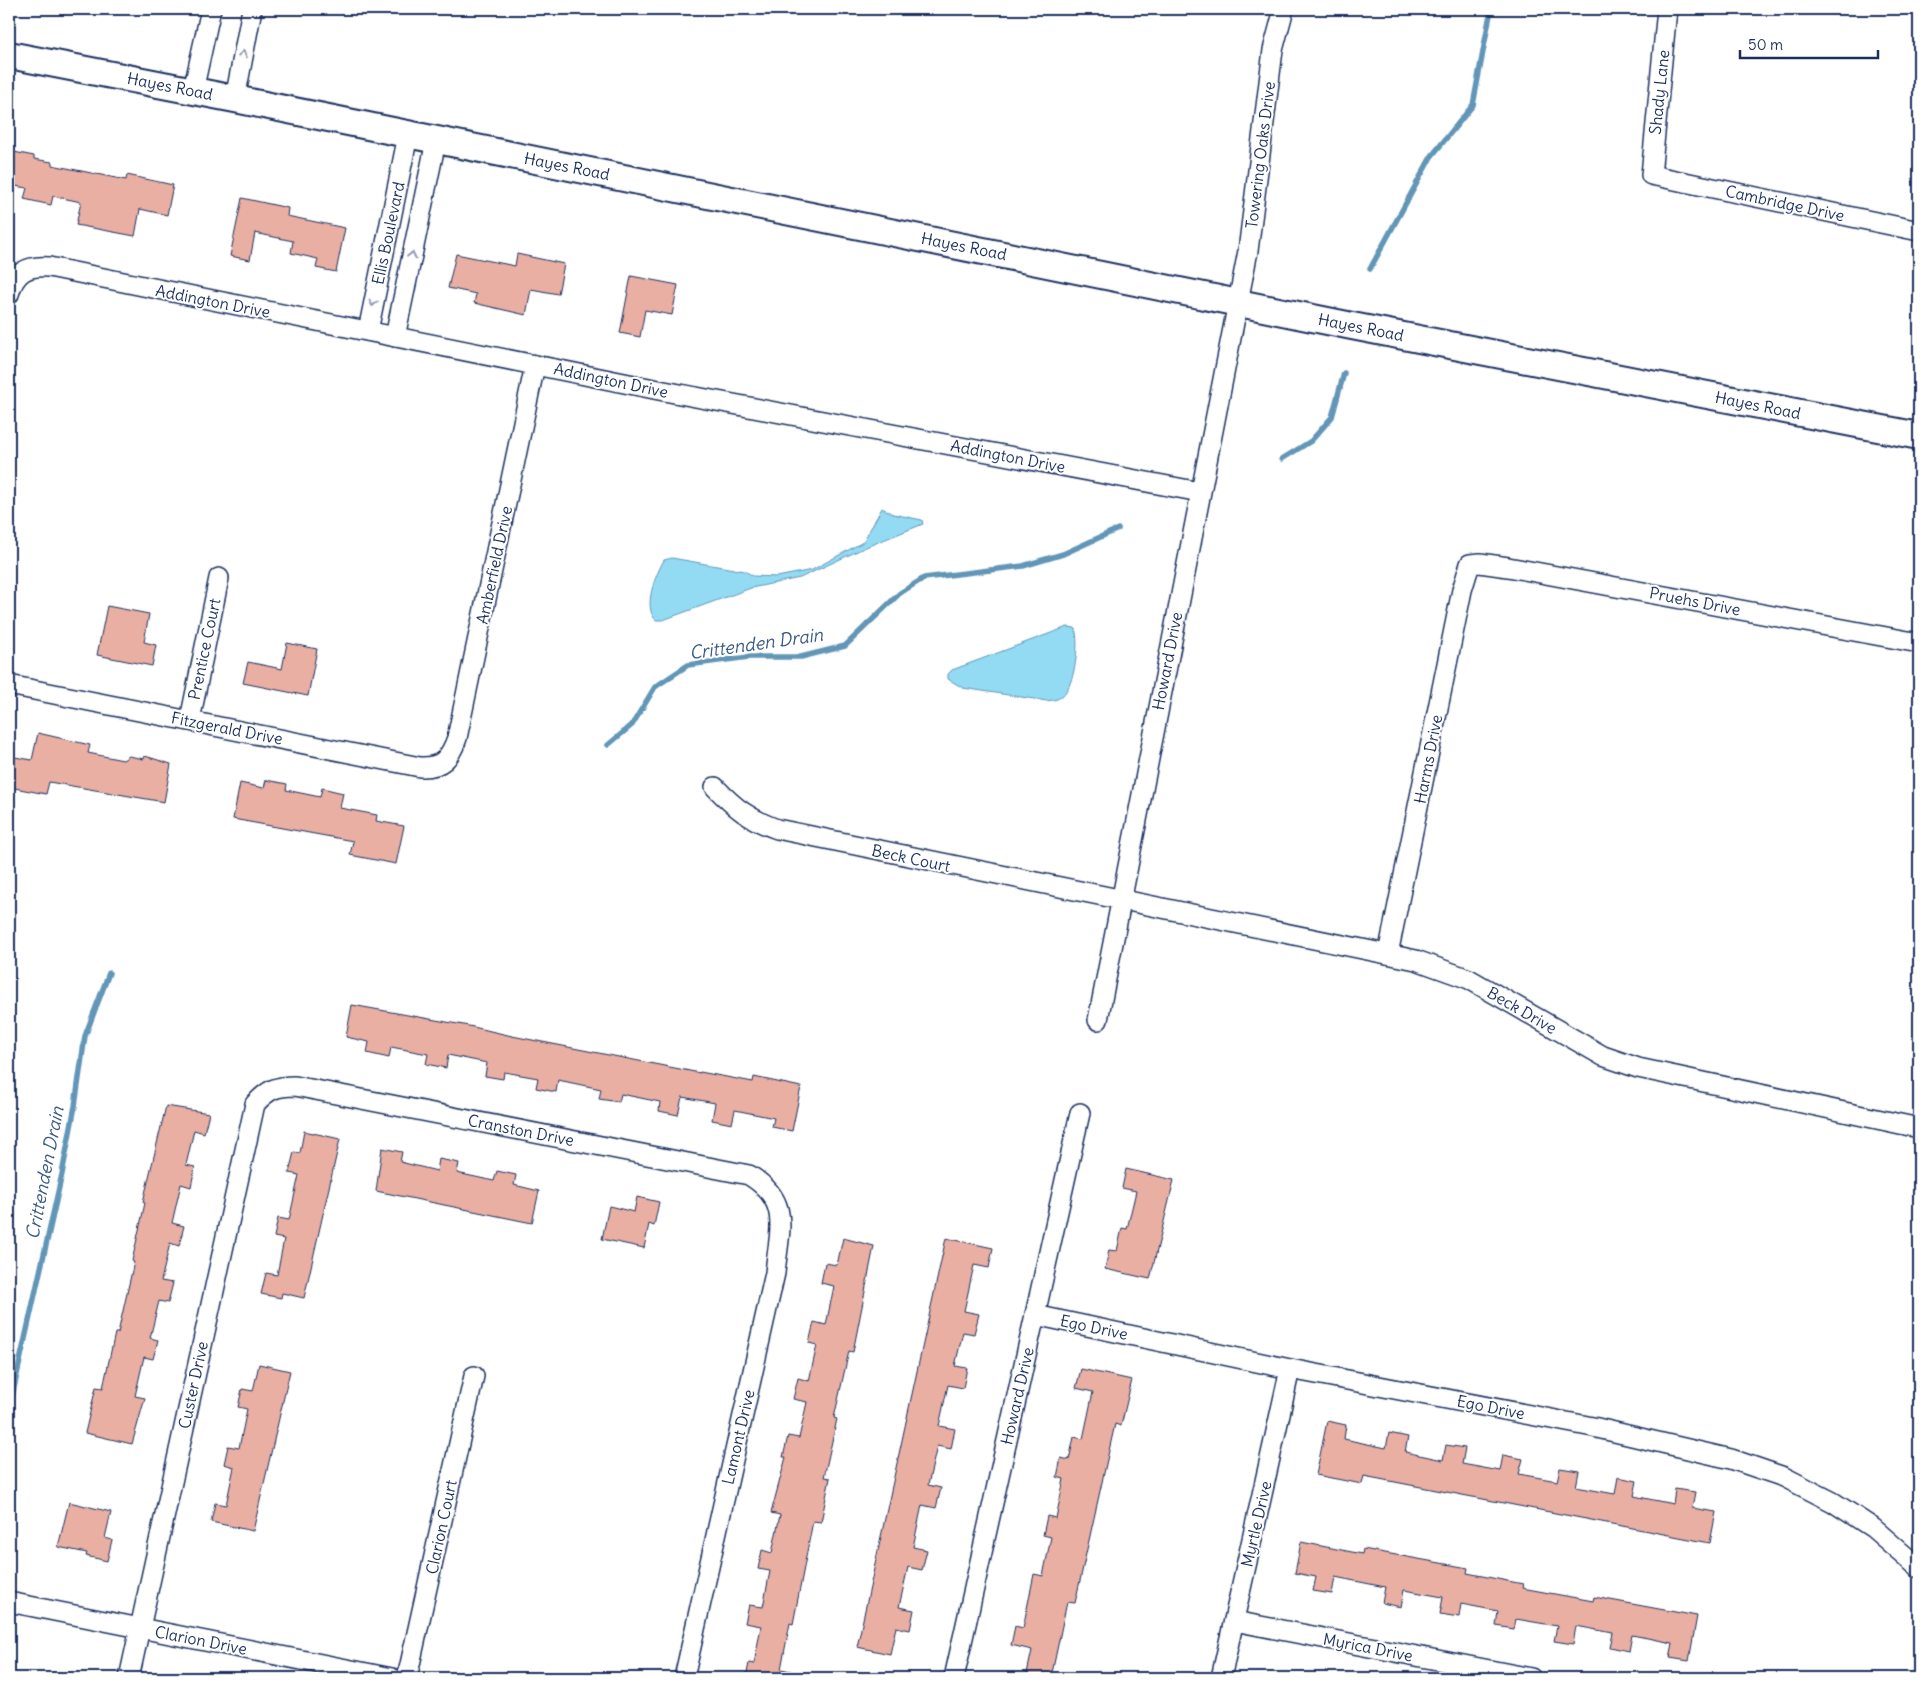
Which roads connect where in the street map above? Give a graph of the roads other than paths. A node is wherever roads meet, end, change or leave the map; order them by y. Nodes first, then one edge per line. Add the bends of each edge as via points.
1 (211, 9) edge
2 (252, 9) edge
3 (1284, 9) edge
4 (1668, 9) edge
5 (9, 55) edge
6 (193, 90) junction
7 (235, 99) junction
8 (408, 135) junction
9 (436, 141) junction
10 (1651, 175) joint
11 (1919, 230) edge
12 (9, 294) edge
13 (1238, 302) junction
14 (368, 332) junction
15 (395, 337) junction
16 (536, 365) junction
17 (1919, 436) edge
18 (1200, 492) junction
19 (1470, 564) joint
20 (219, 578) dead end
21 (1919, 643) edge
22 (9, 685) edge
23 (190, 720) junction
24 (444, 762) joint
25 (715, 787) dead end
26 (1121, 900) junction
27 (1388, 954) junction
28 (1098, 1020) dead end
29 (263, 1095) joint
30 (1080, 1113) dead end
31 (1919, 1128) edge
32 (773, 1195) joint
33 (1035, 1315) junction
34 (1290, 1369) junction
35 (474, 1376) dead end
36 (1919, 1568) edge
37 (9, 1602) edge
38 (1234, 1621) junction
39 (140, 1629) junction
40 (129, 1678) edge
41 (392, 1678) edge
42 (407, 1678) edge
43 (684, 1678) edge
44 (954, 1678) edge
45 (1221, 1678) edge
46 (1530, 1678) edge

1 - 6 street
7 -> 2 street
3 - 13 street, Towering Oaks Drive via 1273,50 1248,251
4 - 10 street, Shady Lane
5 - 6 street, Hayes Road
6 - 7 street, Hayes Road
7 - 8 street, Hayes Road
8 - 9 street, Hayes Road
8 -> 14 street, Ellis Boulevard
9 - 13 street, Hayes Road
15 -> 9 street, Ellis Boulevard
10 - 11 street, Cambridge Drive
12 - 14 street, Addington Drive via 14,279 23,270 49,267
13 - 17 street, Hayes Road
13 - 18 street, Howard Drive
14 - 15 street, Addington Drive
15 - 16 street, Addington Drive
16 - 18 street, Addington Drive
16 - 24 street, Amberfield Drive via 457,738 453,751
18 - 26 street, Howard Drive
19 - 21 street, Pruehs Drive via 1508,567
19 - 27 street, Harms Drive
20 - 23 street, Prentice Court
22 - 23 street, Fitzgerald Drive
23 - 24 street, Fitzgerald Drive via 420,767 432,768
25 - 26 street, Beck Court via 738,811 776,830
26 - 27 street, Beck Drive
26 - 28 street, Howard Drive
27 - 31 street, Beck Drive via 1416,960 1469,979 1603,1056 1638,1068
29 - 32 street, Cranston Drive via 278,1086 295,1086 749,1175 764,1184
29 - 39 street, Custer Drive via 254,1104
30 - 33 street, Howard Drive
32 - 43 street, Lamont Drive via 780,1211 774,1273
33 - 34 street, Ego Drive
33 - 44 street, Howard Drive
34 - 36 street, Ego Drive via 1593,1427 1731,1458 1784,1477 1833,1502 1873,1528
34 - 38 street, Myrtle Drive
35 - 42 street, Clarion Court
37 - 39 street, Clarion Drive
38 - 45 street, Myrtle Drive
38 - 46 street, Myrica Drive
39 - 40 street, Custer Drive
39 - 41 street, Clarion Drive

